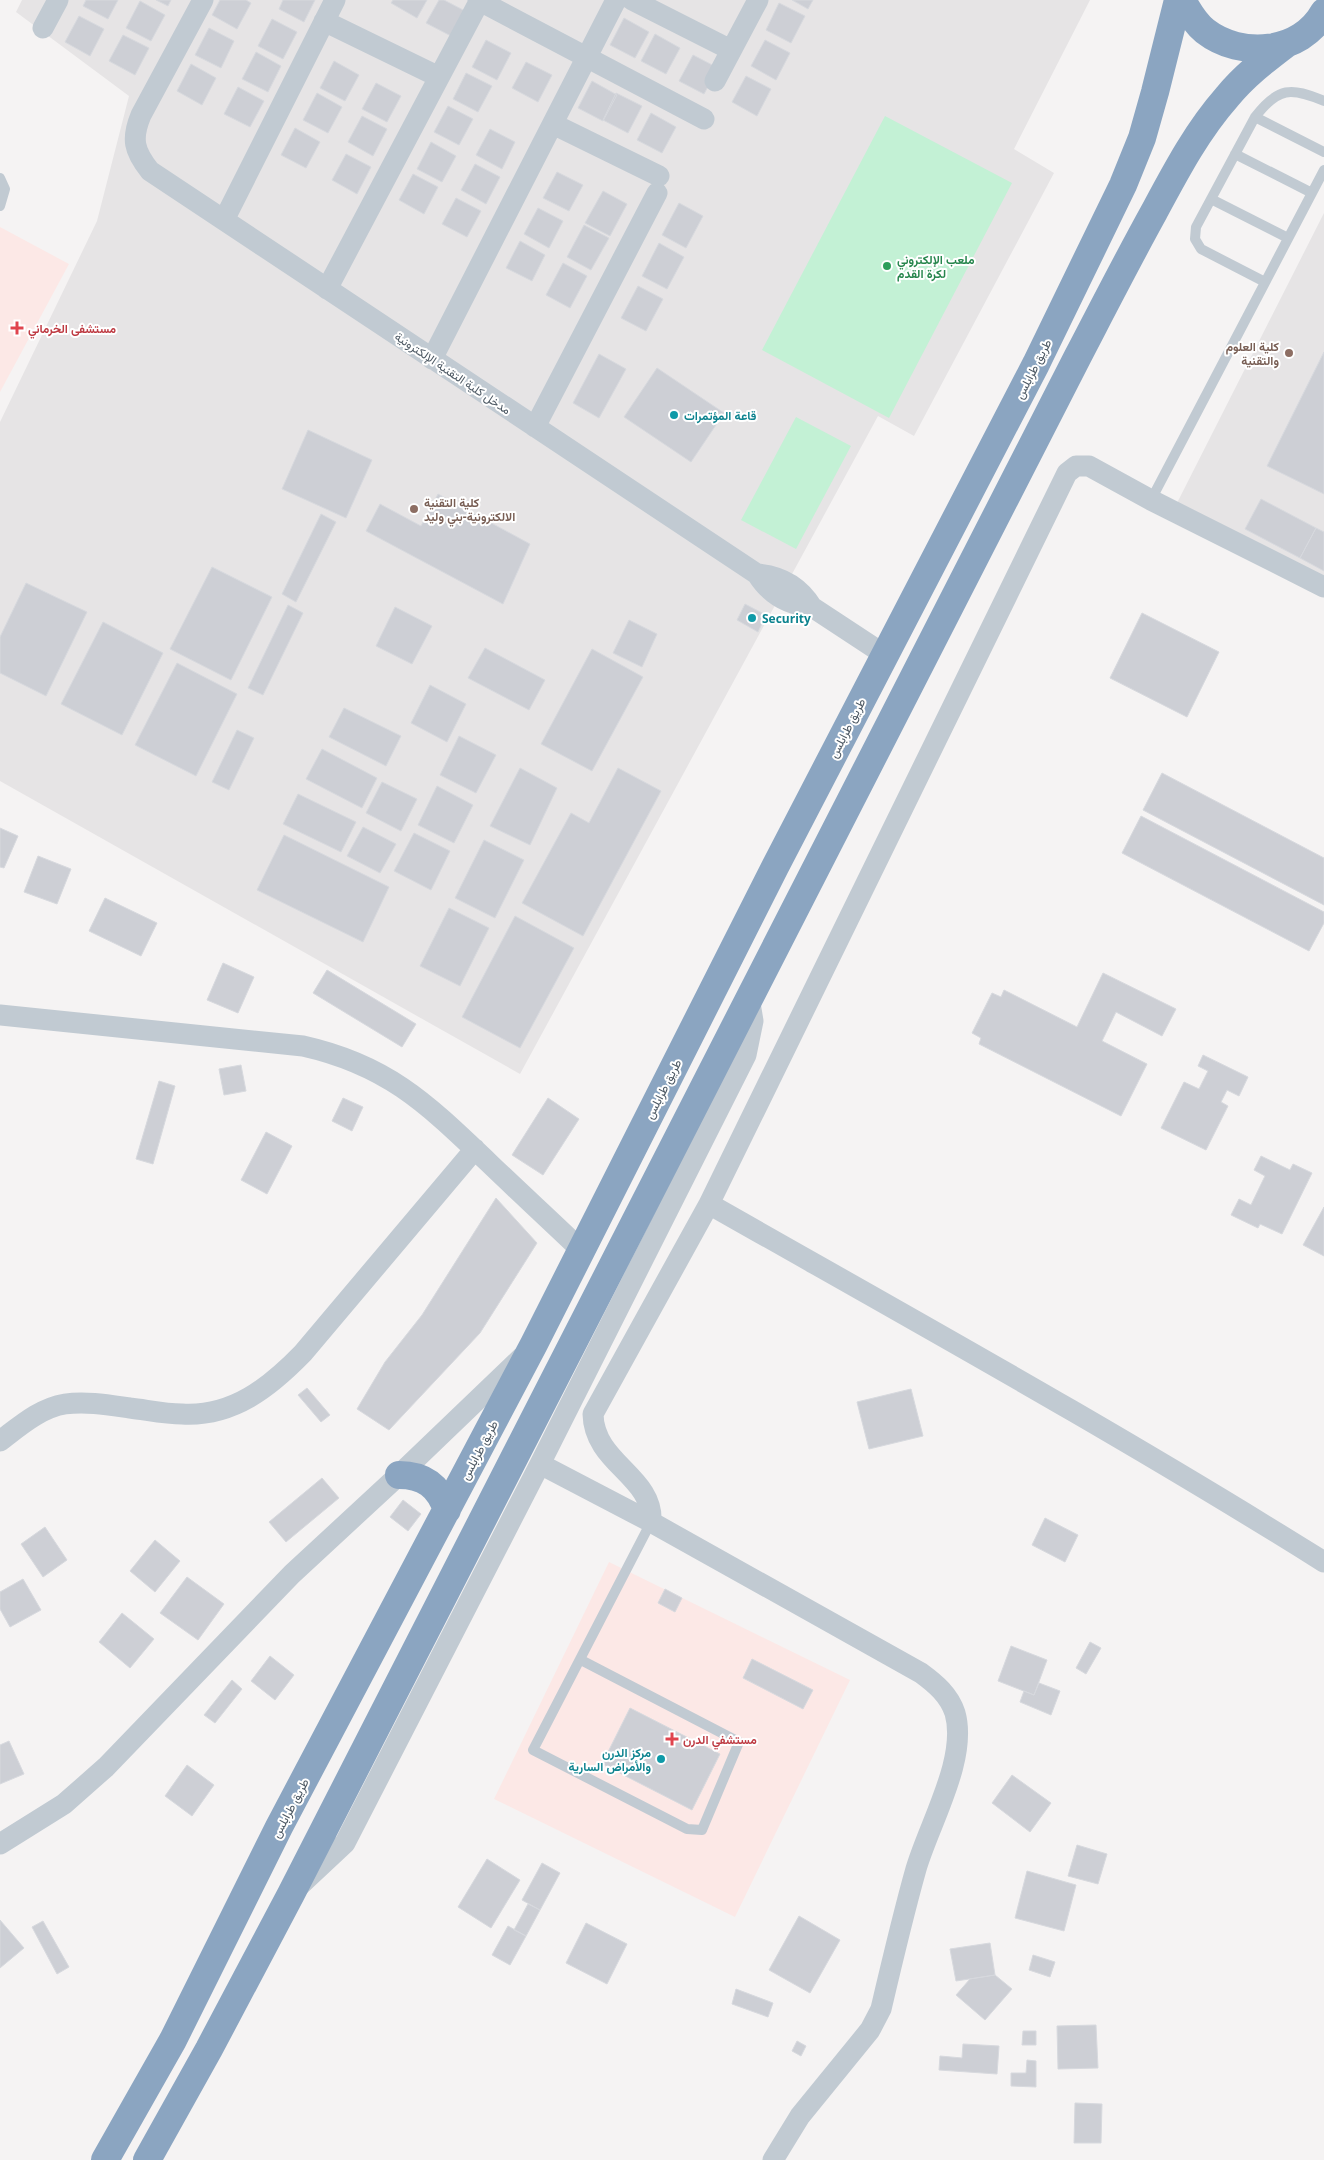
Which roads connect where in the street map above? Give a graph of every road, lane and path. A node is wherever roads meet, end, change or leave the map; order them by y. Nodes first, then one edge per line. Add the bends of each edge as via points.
1 (58, 0) edge
2 (203, 0) edge
3 (335, 0) edge
4 (479, 0) edge
5 (616, 0) edge
6 (632, 0) edge
7 (758, 0) edge
8 (1178, 0) edge
9 (1182, 0) edge
10 (1324, 12) edge
11 (324, 21) junction
12 (43, 28) dead end
13 (1286, 44) junction
14 (731, 50) junction
15 (587, 57) junction
16 (439, 77) junction
17 (715, 81) dead end
18 (1324, 101) edge
19 (1255, 117) junction
20 (704, 119) dead end
21 (553, 124) junction
22 (1324, 152) edge
23 (1235, 154) junction
24 (1324, 170) edge
25 (0, 178) edge
26 (1312, 193) junction
27 (1211, 199) junction
28 (0, 206) edge
29 (224, 220) junction
30 (1288, 238) junction
31 (1265, 282) junction
32 (328, 289) junction
33 (432, 359) junction
34 (536, 427) junction
35 (1151, 500) junction
36 (1324, 587) edge
37 (885, 655) junction
38 (750, 997) junction
39 (0, 1016) edge
40 (475, 1149) junction
41 (709, 1204) junction
42 (582, 1251) junction
43 (534, 1344) junction
44 (0, 1441) edge
45 (540, 1464) junction
46 (399, 1475) junction
47 (448, 1510) junction
48 (651, 1522) junction
49 (1324, 1562) edge
50 (581, 1660) dead end
51 (0, 1844) edge
52 (291, 1894) junction
53 (105, 2160) edge
54 (147, 2160) edge
55 (773, 2160) edge

1 - 12 street
2 - 29 street, مدخل كلية التقنية الإلكترونية via 140,115 135,142 140,158 150,171
3 - 11 street
4 - 15 street
4 - 16 street
5 - 15 street
6 - 14 street
7 - 14 street
8 - 37 highway, طريق طرابلس via 1142,138 1123,185 1036,364
9 - 13 highway via 1189,14 1204,30 1222,42 1258,49
10 - 13 highway via 1306,33
11 - 16 street
11 - 29 street
13 - 38 highway via 1228,96 1187,152 1078,356
14 - 17 street
15 - 20 street
15 - 21 street
16 - 32 street
18 - 19 lane via 1303,92 1290,91 1266,101
19 - 22 lane
19 - 23 lane
21 - 33 street
21 - 34 street via 658,185
23 - 26 lane
23 - 27 lane
24 - 26 lane
25 - 28 lane via 5,189
26 - 30 lane
27 - 30 lane
27 - 31 lane via 1196,227 1197,244
29 - 32 street, مدخل كلية التقنية الإلكترونية
30 - 31 lane
31 - 35 lane
32 - 33 street, مدخل كلية التقنية الإلكترونية
33 - 34 street, مدخل كلية التقنية الإلكترونية
34 - 37 street, مدخل كلية التقنية الإلكترونية via 757,574 788,582 812,607
35 - 36 street
35 - 41 street via 1089,466 1076,466 1067,474
37 - 42 highway, طريق طرابلس
38 - 45 street via 753,1022 746,1055
38 - 52 highway
39 - 40 street via 274,1042 328,1052 378,1072 407,1089
40 - 42 street
40 - 44 street via 303,1353 280,1377 256,1394 238,1405 210,1413 183,1415 66,1404 31,1418
41 - 48 street via 593,1414 600,1443 644,1492 651,1507
41 - 49 street via 1033,1388
42 - 43 highway, طريق طرابلس
43 - 46 street
43 - 47 highway, طريق طرابلس
45 - 48 street
45 - 52 street via 345,1843
46 - 47 highway via 421,1478 430,1483 438,1490
46 - 51 street via 292,1574 106,1767 64,1804
47 - 53 highway, طريق طرابلس via 279,1827 173,2040
48 - 50 lane via 533,1750 687,1829 702,1830 739,1742
48 - 55 street via 921,1673 942,1688 955,1713 957,1740 953,1767 917,1867 881,2009 870,2030 800,2116
52 - 54 highway

